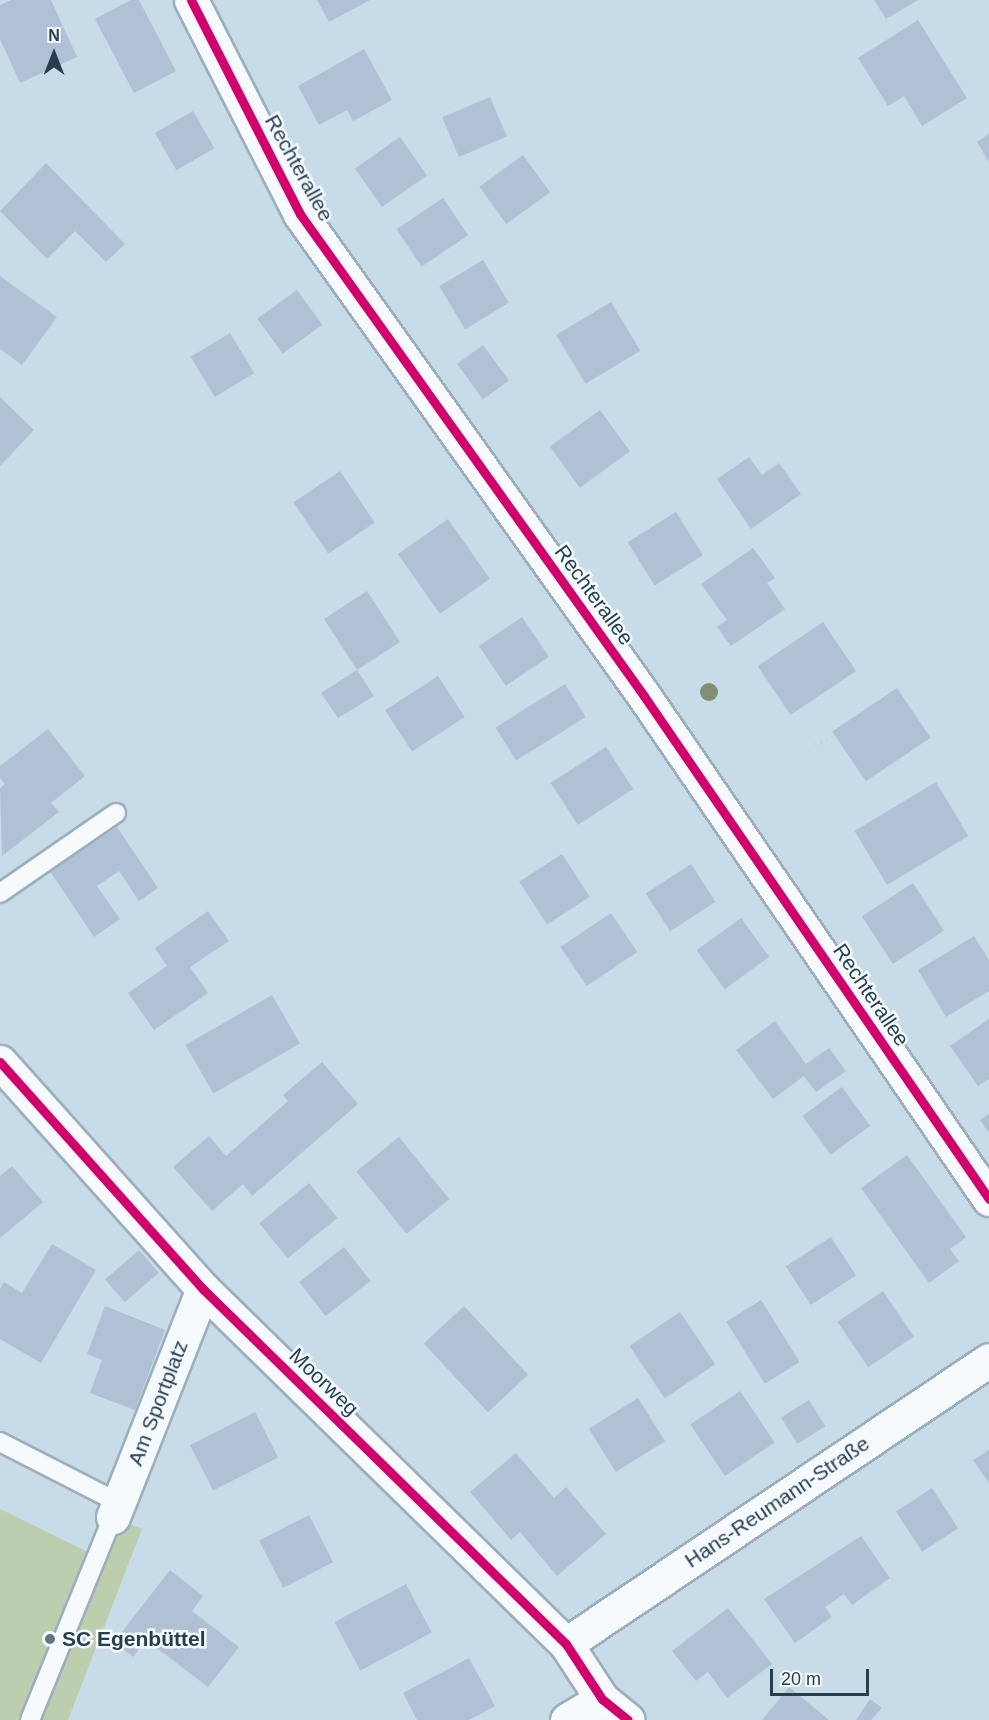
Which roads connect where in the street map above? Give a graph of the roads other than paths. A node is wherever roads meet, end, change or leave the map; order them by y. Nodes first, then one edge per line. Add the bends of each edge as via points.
1 (191, 0) edge
2 (116, 813) dead end
3 (0, 893) edge
4 (0, 1062) edge
5 (989, 1199) edge
6 (203, 1289) junction
7 (989, 1360) edge
8 (0, 1442) edge
9 (116, 1510) junction
10 (566, 1644) junction
11 (602, 1699) junction
12 (30, 1720) edge
13 (567, 1720) edge
14 (628, 1720) edge

1 - 5 street, Rechterallee via 300,214 644,696
2 - 3 lane
4 - 6 street, Moorweg
6 - 9 street, Am Sportplatz
6 - 10 street, Moorweg
7 - 10 street, Hans-Reumann-Straße
8 - 9 lane
9 - 12 lane
10 - 11 street, Moorweg
11 - 13 street
11 - 14 street, Moorweg

